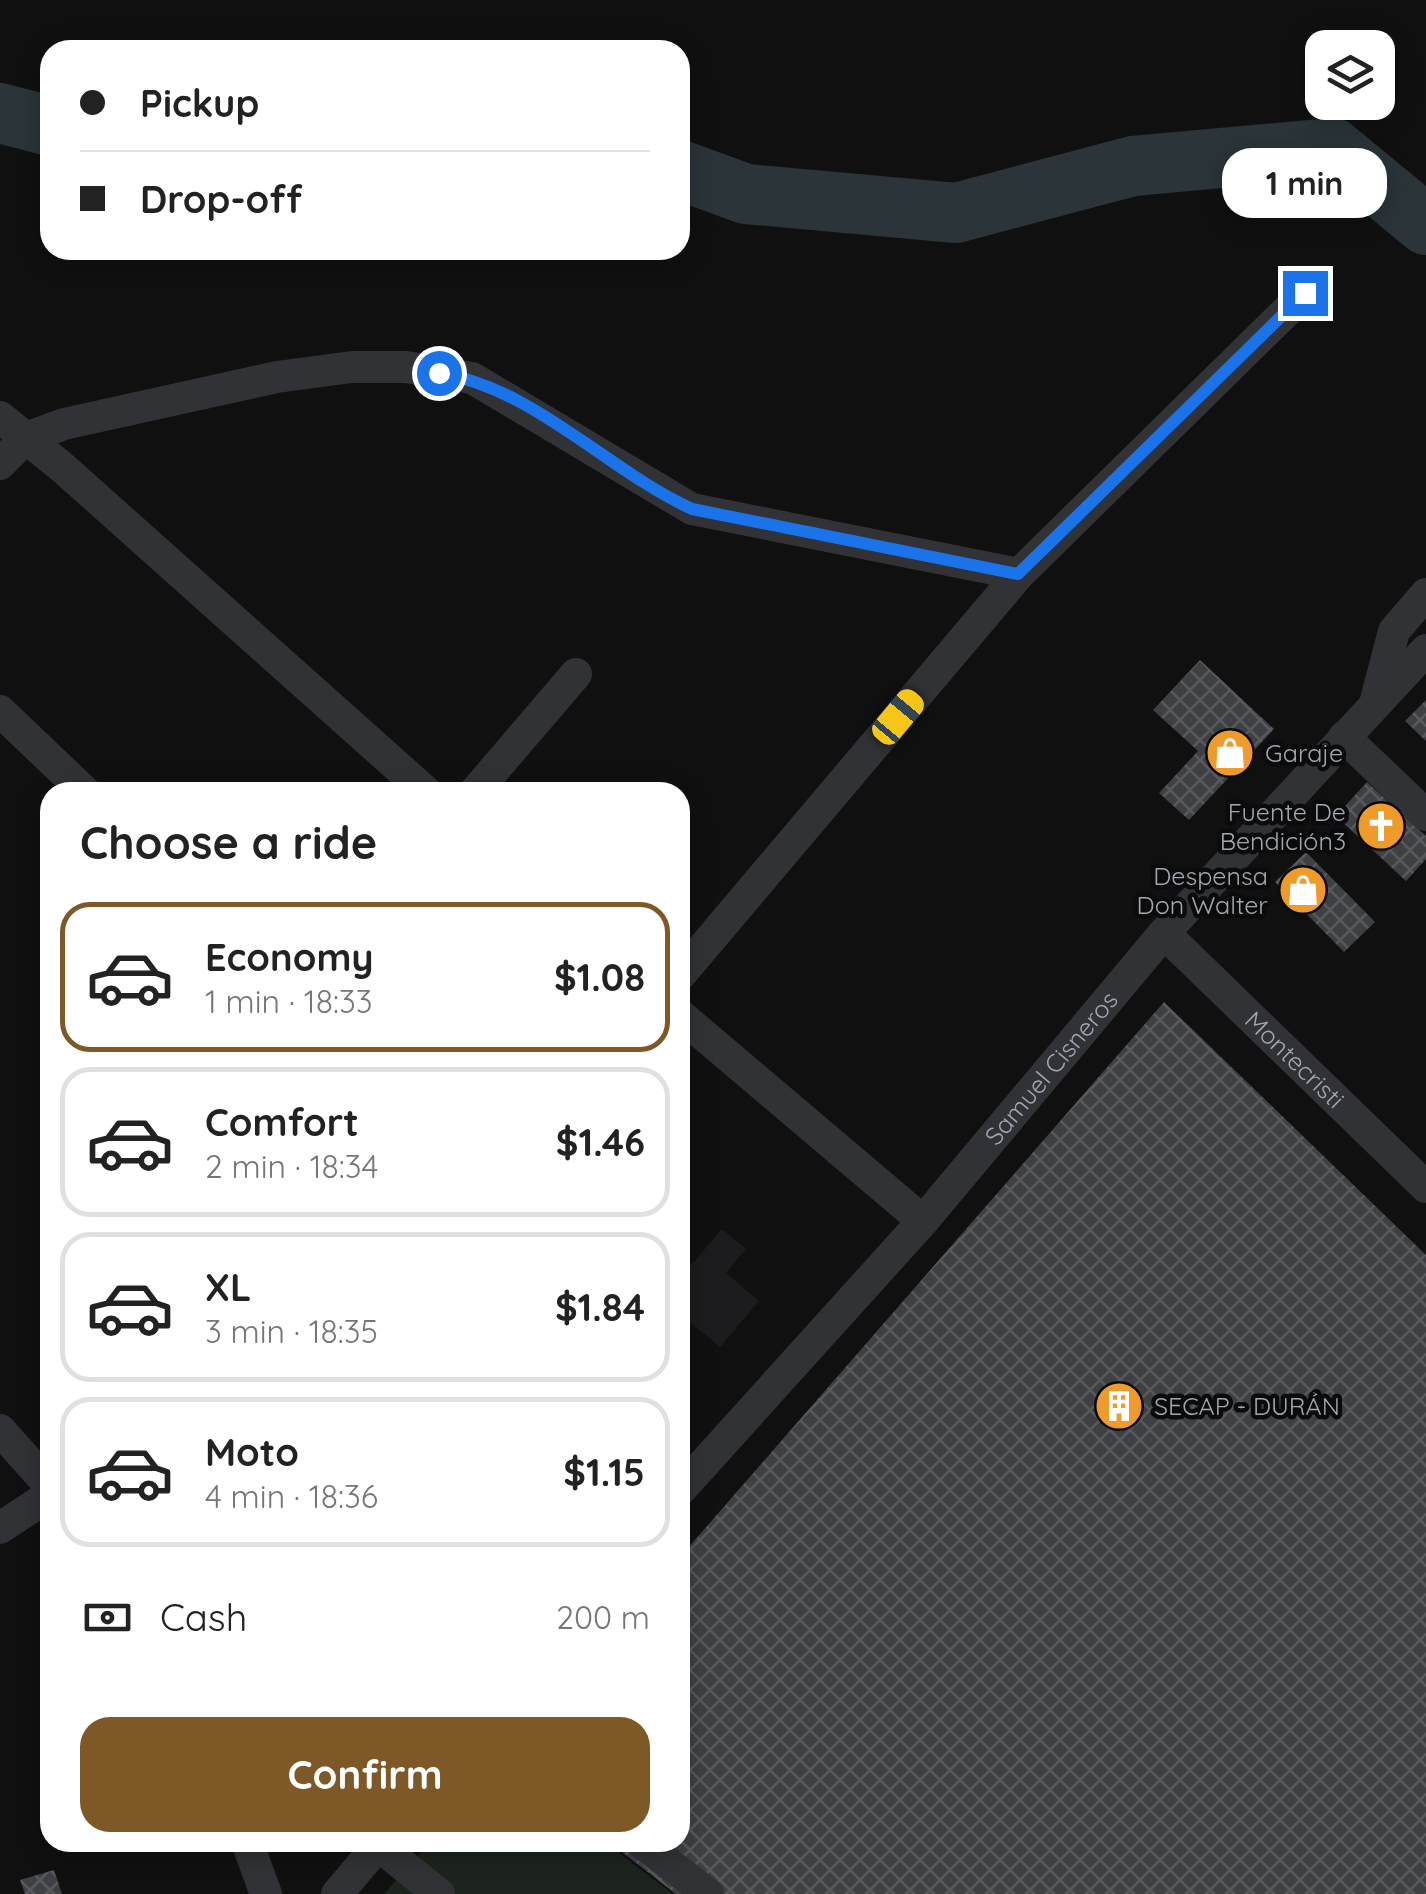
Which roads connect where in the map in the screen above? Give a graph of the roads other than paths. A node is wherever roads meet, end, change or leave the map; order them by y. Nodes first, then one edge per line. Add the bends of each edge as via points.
1 (1305, 293) dead end
2 (0, 417) edge
3 (26, 438) junction
4 (0, 464) edge
5 (1018, 574) junction
6 (1426, 594) edge
7 (1426, 650) edge
8 (576, 674) dead end
9 (1375, 704) junction
10 (0, 710) edge
11 (1344, 737) junction
12 (76, 782) edge
13 (415, 782) edge
14 (483, 782) edge
15 (1426, 815) edge
16 (1164, 933) junction
17 (690, 963) edge
18 (690, 1023) edge
19 (1426, 1187) edge
20 (924, 1221) junction
21 (0, 1430) edge
22 (40, 1475) edge
23 (690, 1479) edge
24 (40, 1502) edge
25 (0, 1528) edge
26 (251, 1852) edge
27 (373, 1852) edge
28 (389, 1852) edge
29 (655, 1852) edge
30 (266, 1894) edge
31 (337, 1894) edge
32 (439, 1894) edge
33 (708, 1894) edge

1 - 5 street
2 - 3 street
3 - 4 street
3 - 5 street via 277,377 406,367 472,378 692,509
3 - 13 street
5 - 17 street
6 - 9 street via 1394,631
7 - 9 street, Samuel Cisneros
8 - 14 street
9 - 11 street, Samuel Cisneros
10 - 12 street
11 - 15 street
11 - 16 street, Samuel Cisneros
16 - 19 street, Montecristi
16 - 20 street, Samuel Cisneros
18 - 20 street
20 - 23 street, Samuel Cisneros
21 - 22 street
24 - 25 street
26 - 30 street
27 - 31 street
28 - 32 street
29 - 33 street

